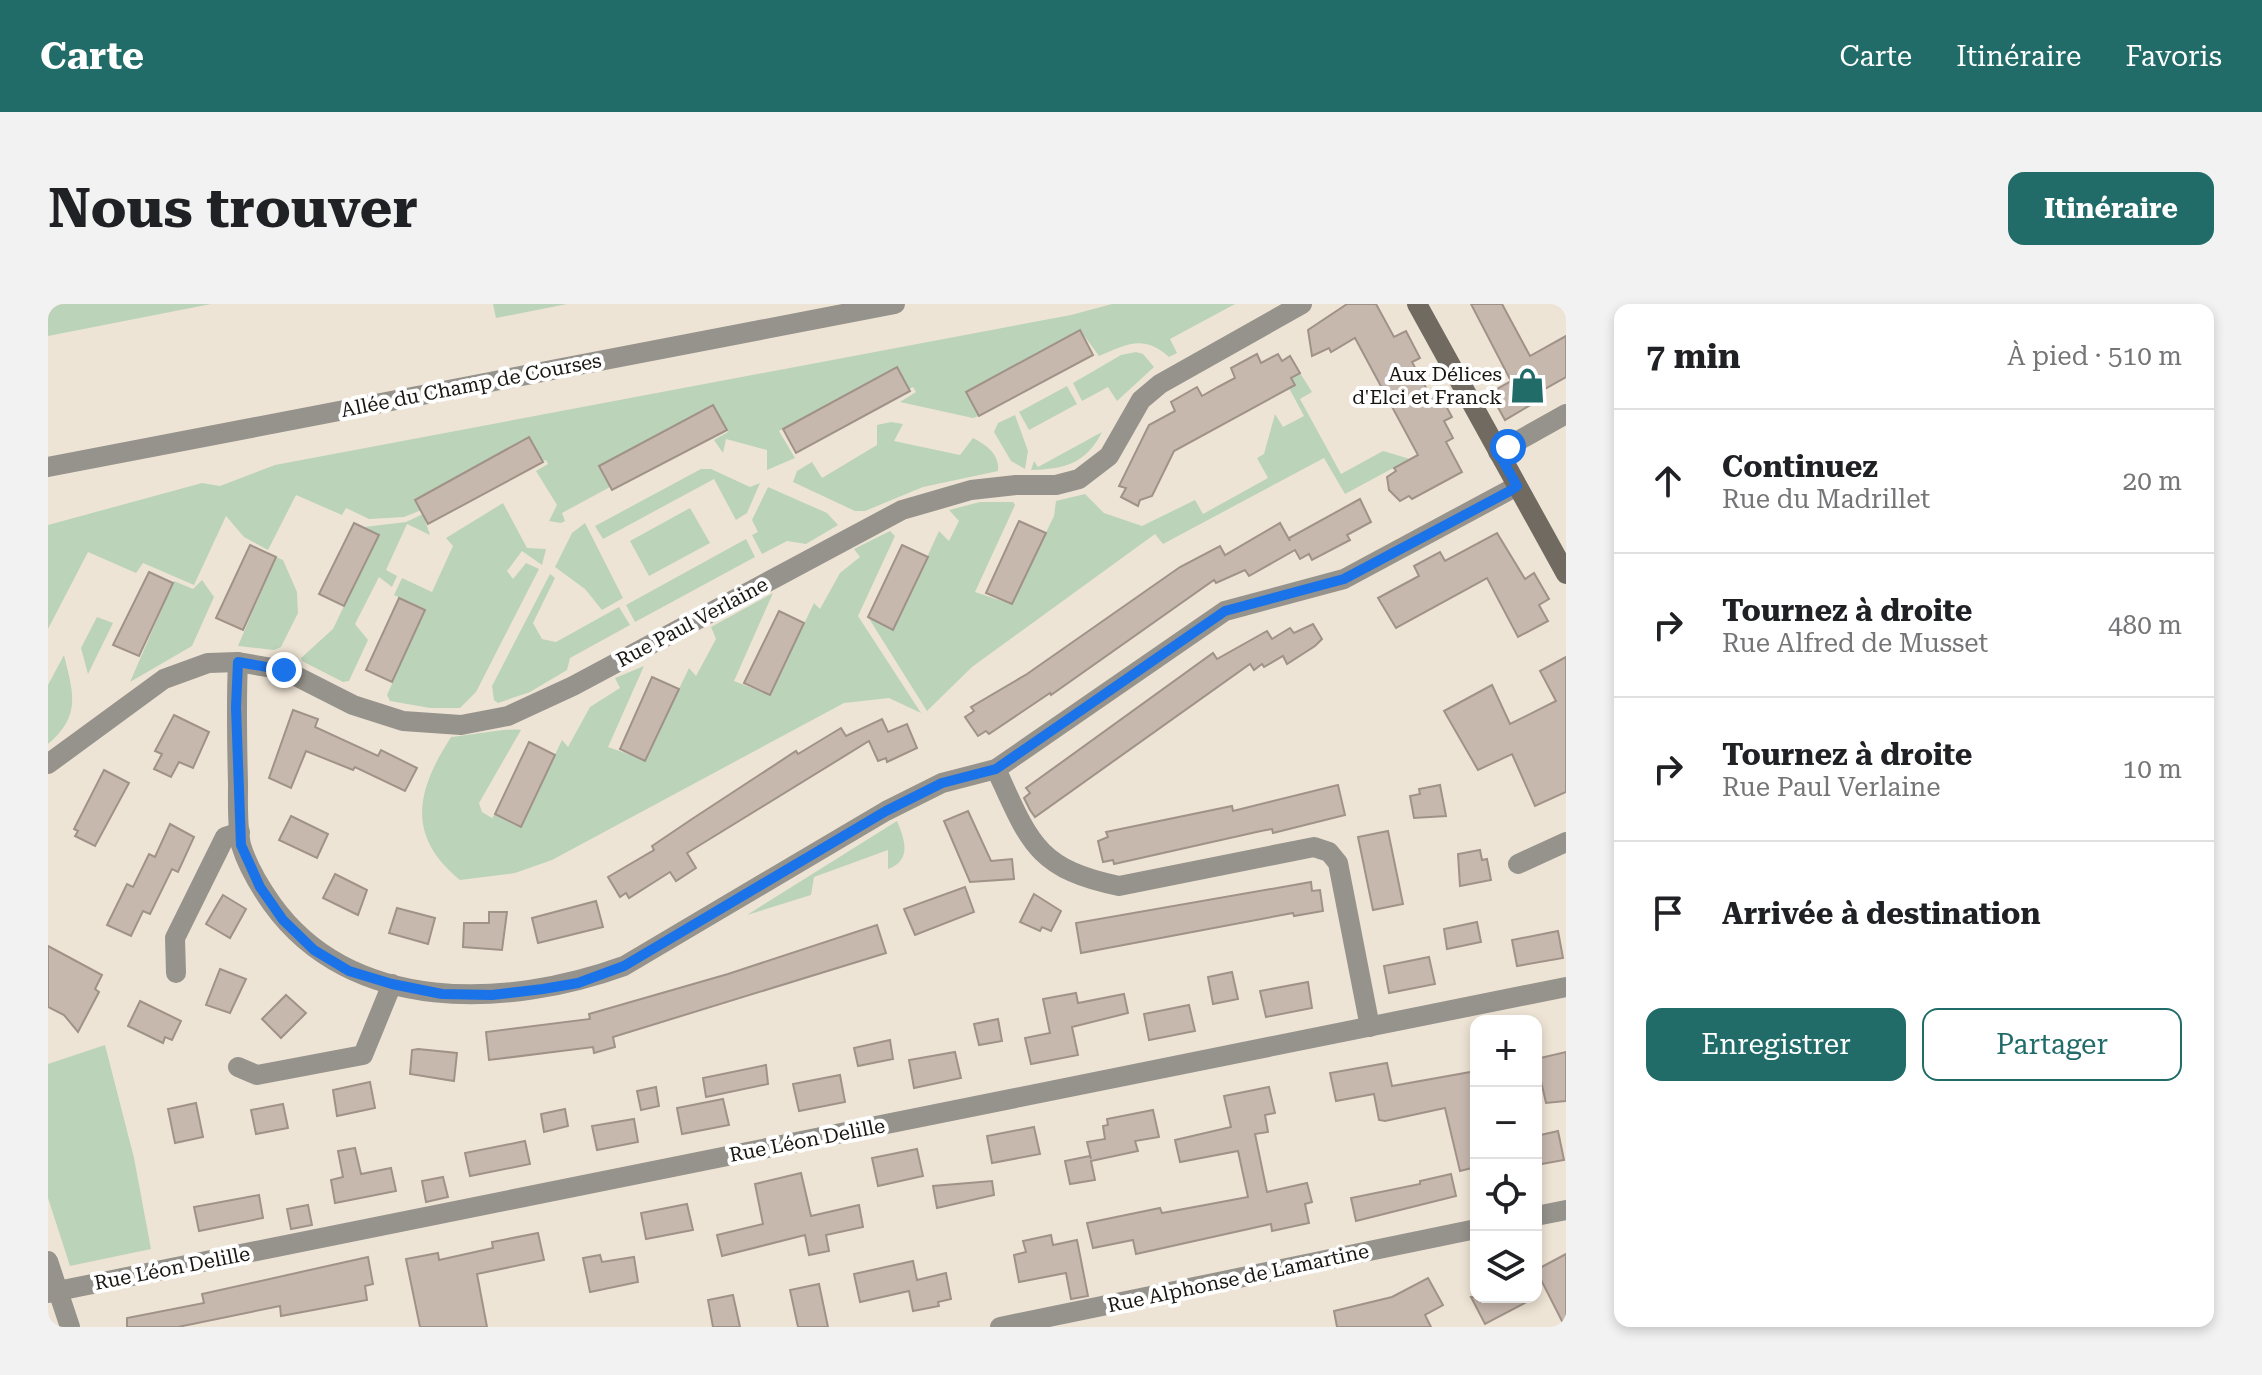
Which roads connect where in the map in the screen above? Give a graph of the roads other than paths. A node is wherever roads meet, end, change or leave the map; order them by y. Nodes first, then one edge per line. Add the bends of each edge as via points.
1 (895, 304) edge
2 (1302, 304) edge
3 (1417, 304) edge
4 (1566, 414) edge
5 (1498, 452) junction
6 (48, 467) edge
7 (1517, 486) junction
8 (1566, 574) edge
9 (238, 662) junction
10 (48, 764) edge
11 (996, 769) junction
12 (240, 832) junction
13 (1566, 842) edge
14 (1518, 864) dead end
15 (176, 973) dead end
16 (392, 984) junction
17 (1566, 987) edge
18 (1370, 1027) junction
19 (238, 1067) dead end
20 (1566, 1210) edge
21 (1542, 1215) edge
22 (1470, 1230) edge
23 (48, 1261) edge
24 (52, 1292) edge
25 (70, 1327) edge
26 (1000, 1327) edge

1 - 6 street, Allée du Champ de Courses
2 - 9 street, Rue Paul Verlaine via 1160,384 1141,400 1109,456 1079,479 971,490 902,510 508,716 461,725 403,721 353,705 284,670
3 - 5 street
4 - 5 street
5 - 7 street
7 - 8 street
7 - 11 street via 1344,579 1225,611
9 - 10 street, Rue Paul Verlaine via 208,663 164,679
9 - 12 street
11 - 16 street via 942,783 900,804 679,936 578,983 492,995 442,994
11 - 18 street via 1027,836 1065,871 1092,880 1119,886 1314,847 1329,852 1338,863
12 - 15 street via 225,837 175,938
12 - 16 street via 260,887 283,920 314,950 349,971
13 - 14 street
16 - 19 street via 363,1055 257,1075
17 - 18 street, Rue Léon Delille
18 - 24 street, Rue Léon Delille
20 - 21 street
22 - 26 street, Rue Alphonse de Lamartine
23 - 24 street
24 - 25 street

